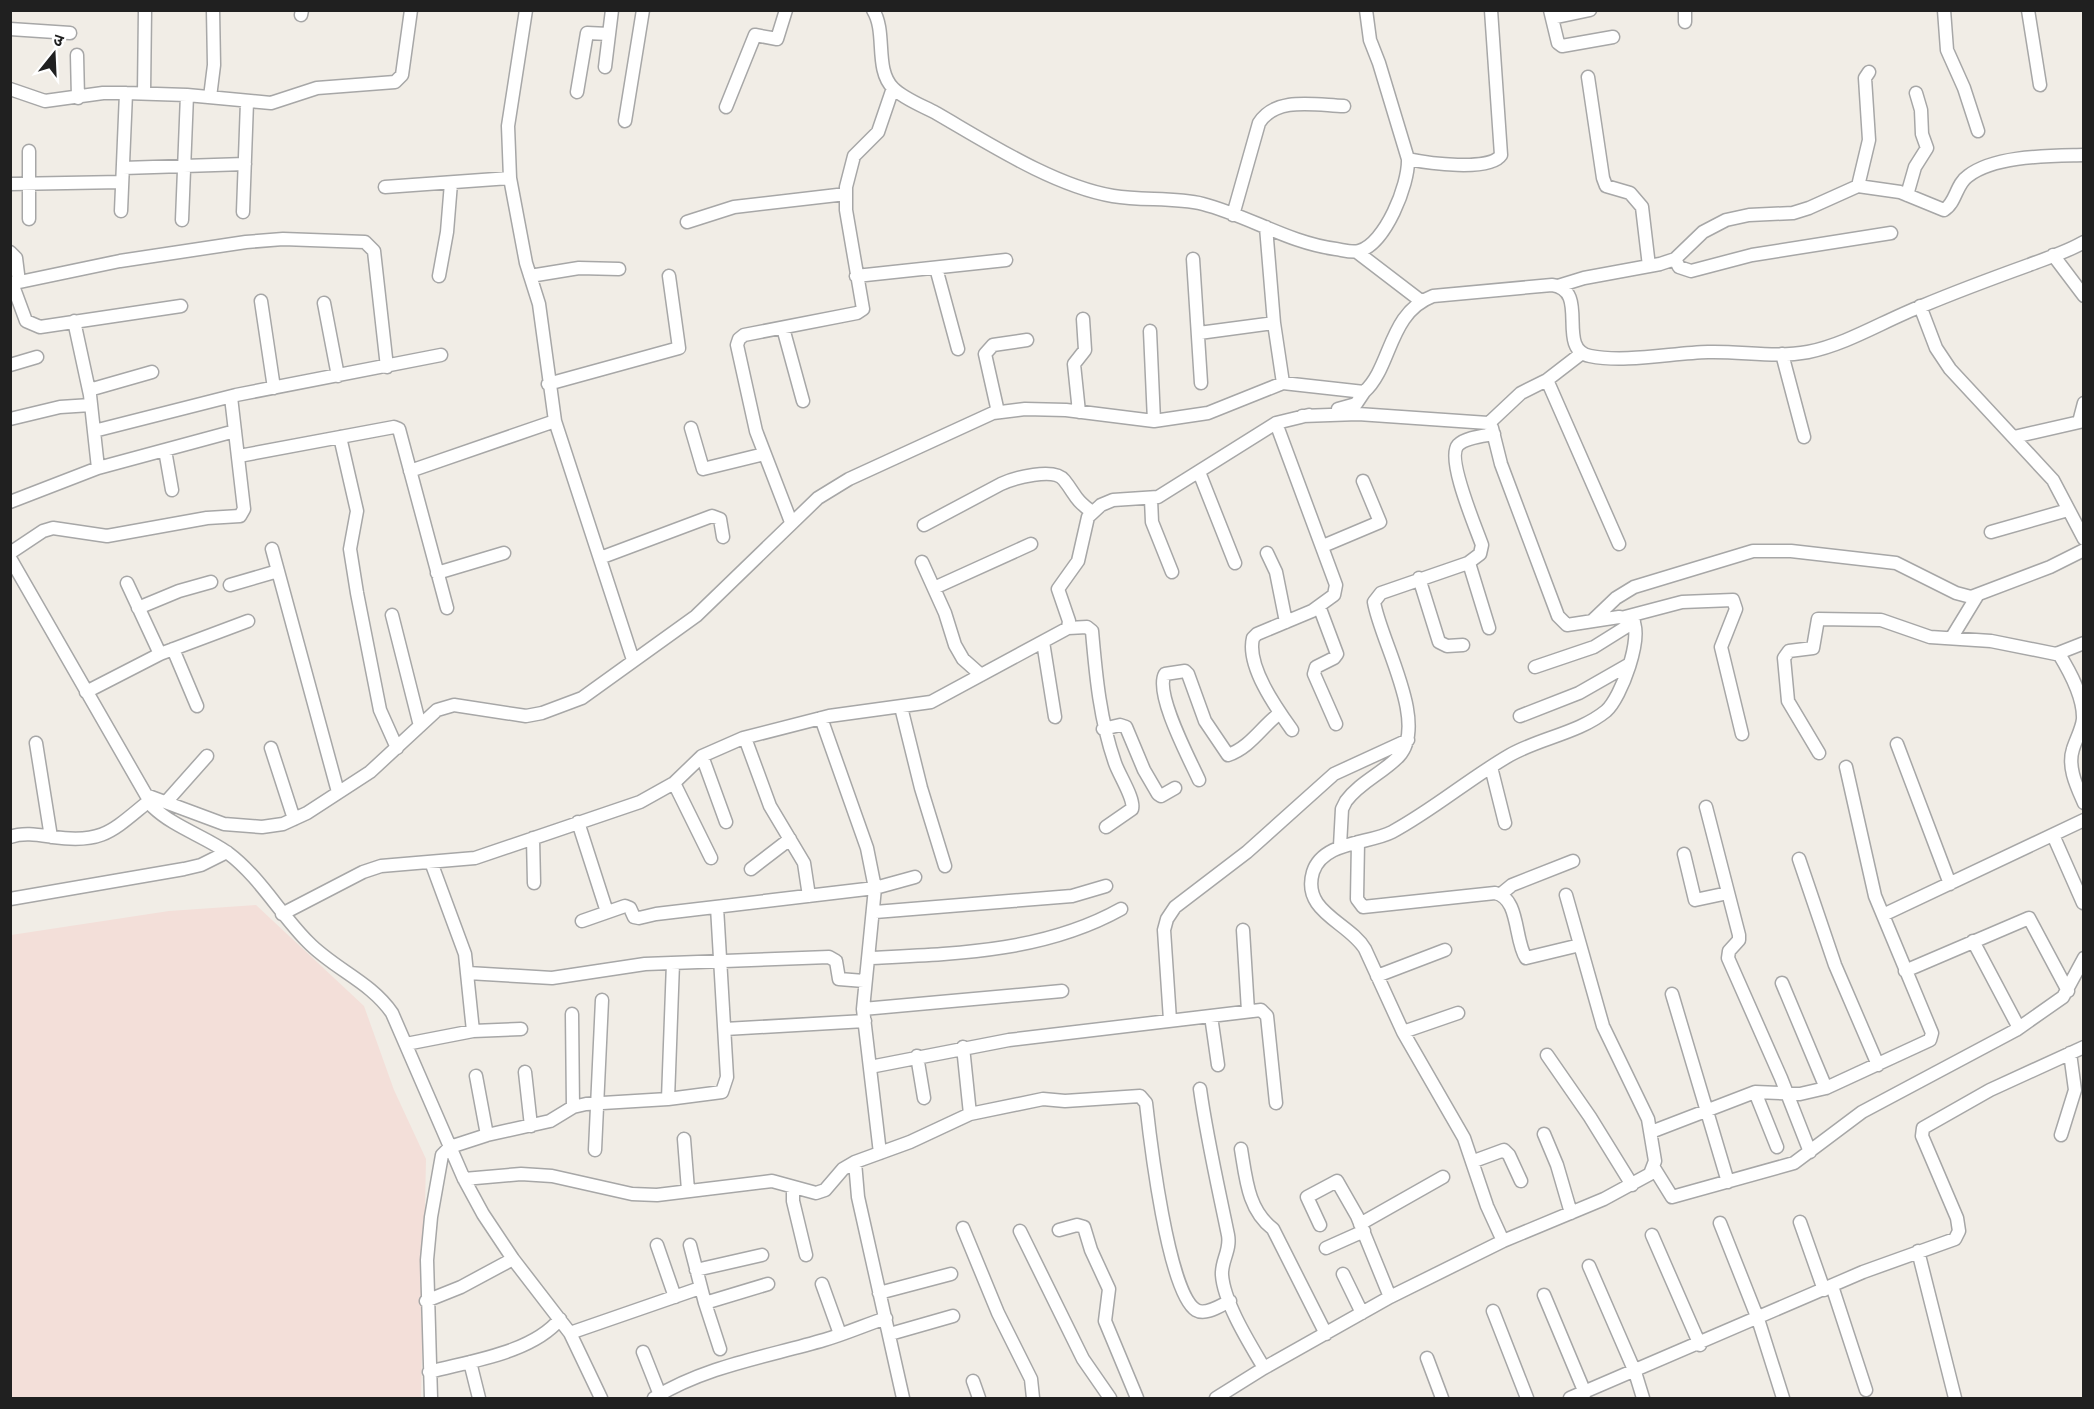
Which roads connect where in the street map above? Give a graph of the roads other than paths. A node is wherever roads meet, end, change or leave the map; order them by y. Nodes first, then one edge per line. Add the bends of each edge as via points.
1 (145, 10) edge
2 (213, 10) edge
3 (411, 10) edge
4 (526, 10) edge
5 (612, 10) edge
6 (643, 10) edge
7 (786, 10) edge
8 (873, 10) edge
9 (1366, 10) edge
10 (1491, 10) edge
11 (1590, 10) edge
12 (1944, 10) edge
13 (2028, 10) edge
14 (1551, 14) edge
15 (10, 29) edge
16 (70, 33) dead end
17 (609, 34) junction
18 (1613, 37) dead end
19 (77, 55) dead end
20 (605, 67) dead end
21 (1869, 72) dead end
22 (1588, 77) dead end
23 (2040, 85) dead end
24 (10, 88) edge
25 (893, 88) junction
26 (577, 92) dead end
27 (126, 93) junction
28 (144, 93) junction
29 (1916, 93) dead end
30 (187, 94) junction
31 (210, 97) junction
32 (78, 98) junction
33 (247, 102) junction
34 (1344, 105) dead end
35 (726, 107) dead end
36 (625, 121) dead end
37 (1978, 131) dead end
38 (29, 151) dead end
39 (2084, 155) edge
40 (1408, 159) junction
41 (245, 164) junction
42 (183, 166) junction
43 (123, 168) junction
44 (510, 178) junction
45 (122, 182) junction
46 (451, 183) junction
47 (10, 184) edge
48 (29, 184) junction
49 (1858, 186) junction
50 (385, 187) dead end
51 (846, 194) junction
52 (1907, 195) junction
53 (121, 211) dead end
54 (243, 212) dead end
55 (1233, 215) junction
56 (29, 219) dead end
57 (183, 220) dead end
58 (687, 222) dead end
59 (1266, 227) junction
60 (1891, 233) dead end
61 (2084, 242) edge
62 (10, 252) edge
63 (1357, 252) junction
64 (2053, 255) junction
65 (1193, 259) dead end
66 (1675, 259) junction
67 (1006, 260) dead end
68 (1649, 266) junction
69 (936, 268) junction
70 (619, 269) dead end
71 (439, 276) dead end
72 (530, 276) junction
73 (669, 276) dead end
74 (856, 276) junction
75 (14, 283) edge
76 (1558, 286) junction
77 (2084, 296) edge
78 (261, 301) dead end
79 (1421, 301) junction
80 (324, 303) dead end
81 (181, 306) dead end
82 (1920, 306) junction
83 (1083, 319) dead end
84 (74, 321) junction
85 (1274, 323) junction
86 (783, 327) junction
87 (1150, 331) dead end
88 (1199, 333) junction
89 (1027, 340) dead end
90 (958, 349) dead end
91 (1582, 353) junction
92 (1782, 354) junction
93 (441, 355) dead end
94 (37, 357) dead end
95 (10, 365) edge
96 (387, 367) junction
97 (152, 372) dead end
98 (338, 376) junction
99 (1547, 380) junction
100 (1283, 383) junction
101 (548, 384) junction
102 (1201, 384) dead end
103 (274, 388) junction
104 (89, 390) junction
105 (1364, 392) junction
106 (231, 396) junction
107 (803, 401) dead end
108 (2084, 404) edge
109 (92, 405) junction
110 (998, 412) junction
111 (1079, 412) junction
112 (1302, 416) junction
113 (10, 419) edge
114 (1154, 421) junction
115 (555, 422) junction
116 (2081, 422) edge
117 (1276, 423) junction
118 (1491, 428) junction
119 (691, 429) dead end
120 (94, 431) junction
121 (235, 431) junction
122 (340, 437) junction
123 (1804, 437) dead end
124 (2014, 437) junction
125 (165, 450) junction
126 (764, 454) junction
127 (239, 456) junction
128 (98, 468) junction
129 (410, 471) junction
130 (1199, 472) junction
131 (1363, 481) dead end
132 (172, 490) dead end
133 (1151, 499) junction
134 (10, 502) edge
135 (2068, 510) junction
136 (1092, 512) junction
137 (791, 522) junction
138 (924, 525) dead end
139 (1991, 532) dead end
140 (723, 537) dead end
141 (2084, 539) edge
142 (1030, 544) dead end
143 (1619, 544) dead end
144 (1323, 546) junction
145 (272, 549) dead end
146 (2084, 550) edge
147 (1267, 553) dead end
148 (504, 554) dead end
149 (600, 558) junction
150 (11, 560) edge
151 (922, 562) dead end
152 (1469, 562) junction
153 (1235, 563) dead end
154 (278, 571) junction
155 (1172, 572) dead end
156 (437, 573) junction
157 (1419, 578) junction
158 (210, 582) dead end
159 (127, 583) dead end
160 (230, 585) dead end
161 (934, 588) junction
162 (1977, 596) junction
163 (1319, 606) junction
164 (138, 608) junction
165 (447, 608) dead end
166 (392, 615) dead end
167 (1630, 619) junction
168 (1593, 620) junction
169 (248, 621) dead end
170 (1286, 622) junction
171 (1068, 628) junction
172 (1490, 628) dead end
173 (1952, 637) junction
174 (1043, 642) junction
175 (2084, 644) edge
176 (1463, 645) dead end
177 (173, 649) junction
178 (160, 654) junction
179 (2059, 654) junction
180 (633, 660) junction
181 (1628, 665) junction
182 (1535, 668) dead end
183 (981, 675) junction
184 (86, 693) junction
185 (197, 706) dead end
186 (901, 707) junction
187 (1280, 714) junction
188 (1520, 716) dead end
189 (1056, 717) dead end
190 (821, 718) junction
191 (1336, 724) dead end
192 (420, 726) junction
193 (1103, 729) junction
194 (1292, 730) dead end
195 (1742, 734) dead end
196 (745, 738) junction
197 (1408, 740) junction
198 (36, 743) dead end
199 (1897, 744) dead end
200 (271, 748) dead end
201 (397, 748) junction
202 (1819, 753) dead end
203 (207, 756) dead end
204 (702, 756) junction
205 (1491, 767) junction
206 (1846, 767) dead end
207 (1200, 780) dead end
208 (674, 783) junction
209 (1175, 788) dead end
210 (338, 792) junction
211 (147, 798) junction
212 (167, 801) junction
213 (2084, 803) edge
214 (1706, 807) dead end
215 (294, 819) junction
216 (2084, 820) edge
217 (578, 822) junction
218 (726, 822) dead end
219 (1505, 824) dead end
220 (1106, 827) dead end
221 (2053, 835) junction
222 (10, 837) edge
223 (51, 837) junction
224 (533, 838) junction
225 (790, 839) junction
226 (1358, 842) junction
227 (1340, 846) junction
228 (227, 852) junction
229 (1684, 854) dead end
230 (711, 858) dead end
231 (1798, 859) dead end
232 (1573, 861) dead end
233 (431, 862) junction
234 (945, 866) dead end
235 (751, 869) dead end
236 (915, 877) dead end
237 (534, 883) dead end
238 (1950, 884) junction
239 (1106, 886) dead end
240 (875, 888) junction
241 (1728, 893) junction
242 (1502, 894) junction
243 (1566, 895) dead end
244 (809, 896) junction
245 (10, 899) edge
246 (2083, 903) edge
247 (717, 907) junction
248 (1121, 909) dead end
249 (607, 912) junction
250 (875, 912) junction
251 (282, 914) junction
252 (1883, 915) junction
253 (582, 921) dead end
254 (1243, 930) dead end
255 (1973, 941) junction
256 (1580, 945) junction
257 (1445, 950) dead end
258 (868, 958) junction
259 (2084, 958) edge
260 (721, 962) junction
261 (673, 963) junction
262 (1905, 971) junction
263 (468, 973) junction
264 (1377, 976) junction
265 (864, 981) junction
266 (1782, 983) dead end
267 (1062, 991) dead end
268 (2068, 991) junction
269 (1672, 994) dead end
270 (602, 1000) dead end
271 (1248, 1011) junction
272 (1458, 1013) dead end
273 (572, 1014) dead end
274 (864, 1015) junction
275 (1211, 1016) junction
276 (1170, 1020) junction
277 (2019, 1028) junction
278 (521, 1029) dead end
279 (725, 1029) junction
280 (473, 1031) junction
281 (1403, 1032) junction
282 (406, 1044) junction
283 (963, 1047) junction
284 (2084, 1047) edge
285 (2070, 1053) junction
286 (1548, 1055) dead end
287 (917, 1056) junction
288 (1218, 1065) dead end
289 (1878, 1065) junction
290 (870, 1067) junction
291 (525, 1072) dead end
292 (476, 1076) dead end
293 (1826, 1088) junction
294 (1200, 1089) dead end
295 (1755, 1092) junction
296 (1786, 1092) junction
297 (924, 1098) dead end
298 (668, 1099) junction
299 (1276, 1103) dead end
300 (598, 1104) junction
301 (573, 1107) junction
302 (1707, 1109) junction
303 (970, 1114) junction
304 (531, 1126) junction
305 (1651, 1132) junction
306 (1544, 1134) dead end
307 (487, 1135) junction
308 (2061, 1135) dead end
309 (684, 1138) dead end
310 (450, 1147) junction
311 (1777, 1147) dead end
312 (1241, 1149) dead end
313 (595, 1150) dead end
314 (1810, 1152) junction
315 (880, 1153) junction
316 (1474, 1161) junction
317 (855, 1162) junction
318 (1654, 1168) junction
319 (1443, 1177) dead end
320 (464, 1179) junction
321 (1521, 1181) dead end
322 (1728, 1182) junction
323 (1632, 1185) junction
324 (793, 1187) junction
325 (688, 1190) junction
326 (1571, 1213) junction
327 (1800, 1221) dead end
328 (1720, 1223) dead end
329 (1320, 1225) dead end
330 (963, 1228) dead end
331 (1362, 1228) junction
332 (1059, 1230) dead end
333 (1020, 1231) dead end
334 (1652, 1235) dead end
335 (1503, 1241) junction
336 (657, 1245) dead end
337 (690, 1245) dead end
338 (1326, 1248) dead end
339 (1918, 1251) junction
340 (806, 1255) dead end
341 (762, 1256) dead end
342 (513, 1259) junction
343 (1589, 1266) dead end
344 (696, 1270) junction
345 (1343, 1274) dead end
346 (951, 1275) dead end
347 (768, 1284) dead end
348 (822, 1284) dead end
349 (700, 1288) junction
350 (1828, 1288) junction
351 (879, 1293) junction
352 (1544, 1295) dead end
353 (675, 1297) junction
354 (1390, 1297) junction
355 (426, 1301) junction
356 (705, 1303) junction
357 (1232, 1306) junction
358 (1492, 1311) dead end
359 (1362, 1313) junction
360 (953, 1316) dead end
361 (886, 1318) junction
362 (560, 1319) junction
363 (1758, 1319) junction
364 (570, 1333) junction
365 (840, 1334) junction
366 (890, 1334) junction
367 (1326, 1334) junction
368 (1700, 1345) junction
369 (720, 1349) dead end
370 (643, 1352) dead end
371 (1427, 1358) dead end
372 (470, 1362) junction
373 (1264, 1368) junction
374 (429, 1372) junction
375 (1635, 1372) junction
376 (974, 1381) dead end
377 (1866, 1390) dead end
378 (1584, 1393) junction
379 (657, 1397) edge
380 (430, 1398) edge
381 (479, 1398) edge
382 (601, 1398) edge
383 (903, 1398) edge
384 (979, 1398) edge
385 (1033, 1398) edge
386 (1110, 1398) edge
387 (1137, 1398) edge
388 (1216, 1398) edge
389 (1442, 1398) edge
390 (1527, 1398) edge
391 (1570, 1398) edge
392 (1643, 1398) edge
393 (1783, 1398) edge
394 (1955, 1398) edge

1 - 28 street
2 - 31 street
3 - 33 street via 402,75 395,82 317,88 271,104
4 - 44 street via 508,126
5 - 17 street
6 - 36 street
7 - 35 street via 777,39 755,35
8 - 25 street via 880,24 884,67
9 - 40 street via 1370,40
10 - 40 street via 1501,154 1492,162 1443,165
11 - 14 street
12 - 37 street via 1947,50
13 - 23 street
14 - 18 street via 1562,46
15 - 16 street
17 - 20 street
17 - 26 street via 587,33
19 - 32 street
21 - 49 street via 1865,78 1869,140
22 - 68 street via 1603,178 1606,186 1630,193 1642,207
24 - 32 street via 45,101
25 - 51 street via 878,132 854,156
25 - 55 street via 1009,156 1077,186 1112,196 1204,204
27 - 28 street
27 - 32 street
27 - 43 street
28 - 30 street
29 - 52 street via 1927,148 1915,167
30 - 31 street
30 - 42 street
31 - 33 street
33 - 41 street
34 - 55 street via 1286,105 1265,113
38 - 48 street
39 - 52 street via 2024,158 1982,169 1963,180 1944,210
40 - 63 street via 1407,179 1391,216 1370,246
41 - 42 street
41 - 54 street
42 - 43 street
42 - 57 street
43 - 45 street
44 - 46 street
44 - 72 street
45 - 48 street
45 - 53 street
46 - 50 street
46 - 71 street
47 - 48 street
48 - 56 street
49 - 52 street
49 - 66 street via 1809,208 1726,220 1703,232
51 - 58 street via 734,207
51 - 74 street
55 - 59 street
59 - 63 street via 1308,245
59 - 85 street
60 - 66 street via 1752,255 1691,271 1683,270
61 - 64 street
62 - 75 street via 16,258
63 - 79 street
64 - 77 street
64 - 82 street
65 - 88 street
66 - 68 street
67 - 69 street
68 - 76 street
69 - 74 street
69 - 90 street
70 - 72 street via 579,268
72 - 101 street via 539,304
73 - 101 street via 679,348
74 - 86 street via 863,302 861,312
75 - 84 street via 26,321 32,325
75 - 96 street via 142,257 246,242 365,242 374,251
76 - 79 street via 1433,296
76 - 91 street via 1570,295 1573,334
78 - 103 street
79 - 105 street via 1400,324
80 - 98 street
81 - 84 street
82 - 92 street via 1825,348
82 - 124 street via 1936,348 1950,369
83 - 111 street via 1085,350 1074,363
84 - 104 street
85 - 88 street
85 - 100 street
86 - 107 street
86 - 126 street via 744,335 737,345
87 - 114 street
88 - 102 street
89 - 110 street via 993,345 985,354
91 - 92 street via 1608,358 1711,352
91 - 99 street
92 - 123 street
93 - 96 street
94 - 95 street
96 - 98 street
97 - 104 street
98 - 103 street
99 - 118 street via 1521,393
99 - 143 street
100 - 105 street
100 - 114 street via 1208,413
101 - 115 street
103 - 106 street
104 - 109 street
105 - 112 street via 1351,407
106 - 120 street
106 - 121 street
108 - 116 street
109 - 113 street via 60,407
109 - 120 street
110 - 111 street
110 - 137 street via 849,479 818,498
111 - 114 street
112 - 117 street
112 - 118 street via 1358,414
115 - 129 street
115 - 149 street
116 - 124 street
117 - 130 street
117 - 144 street
118 - 152 street via 1465,440 1455,451 1456,468 1482,545 1480,554
118 - 168 street via 1558,616 1567,625
119 - 126 street via 703,469
120 - 128 street
121 - 125 street
121 - 127 street
122 - 127 street
122 - 129 street via 399,429
122 - 201 street via 357,511 350,549 357,592 380,710
124 - 135 street via 2053,480
125 - 128 street
125 - 132 street
126 - 137 street
127 - 150 street via 244,509 240,516 107,536 53,528 43,531
128 - 134 street
129 - 156 street
130 - 133 street
130 - 153 street
131 - 144 street via 1380,522
133 - 136 street via 1113,500
133 - 155 street via 1152,522
135 - 139 street
135 - 141 street
136 - 138 street via 1073,496 1063,477 1044,474 1007,481
136 - 171 street via 1085,523 1078,561 1058,590
137 - 180 street via 696,616
140 - 149 street via 720,519 712,516
142 - 161 street
144 - 163 street via 1336,590
145 - 154 street
146 - 162 street
147 - 170 street via 1276,572
148 - 156 street
149 - 180 street
150 - 184 street
151 - 161 street
152 - 157 street
152 - 172 street
154 - 160 street
154 - 210 street
156 - 165 street
157 - 176 street via 1439,642
157 - 197 street via 1381,592 1374,602 1408,717
158 - 164 street
159 - 164 street
161 - 183 street via 959,652
162 - 168 street via 1956,593 1896,563 1791,551 1753,551 1634,587
162 - 173 street
163 - 170 street
163 - 191 street via 1336,654 1316,667 1314,674
164 - 178 street
166 - 192 street
167 - 168 street
167 - 181 street via 1636,639
167 - 182 street via 1594,647
167 - 195 street via 1682,602 1733,600 1736,609 1721,647
169 - 177 street
170 - 187 street via 1257,634 1252,643 1263,686
171 - 174 street
171 - 193 street via 1087,627 1092,631
173 - 179 street
173 - 202 street via 1930,636 1881,620 1818,619 1813,648 1789,651 1784,658 1788,701
174 - 183 street
174 - 189 street
175 - 179 street
177 - 178 street
177 - 185 street
178 - 184 street
179 - 213 street via 2072,676 2083,711 2071,757
180 - 192 street via 582,698 542,713 508,715 454,705 437,710
181 - 188 street via 1579,693
181 - 205 street via 1623,685 1607,710
183 - 186 street via 931,702
184 - 211 street
186 - 190 street
186 - 234 street
187 - 194 street
187 - 207 street via 1262,726 1259,735 1228,755 1205,721 1188,674 1165,674 1171,717
190 - 196 street
190 - 240 street via 867,848
192 - 201 street
193 - 209 street via 1126,727 1158,794
193 - 220 street via 1133,806
196 - 204 street
196 - 225 street via 770,806
197 - 227 street via 1399,756 1346,801
197 - 276 street via 1334,774 1247,852 1174,907 1164,930
198 - 223 street
199 - 238 street
200 - 215 street
201 - 210 street via 370,772
203 - 212 street
204 - 208 street
204 - 218 street
205 - 219 street
205 - 226 street via 1393,831
206 - 252 street via 1869,872
208 - 217 street via 654,796
208 - 230 street
210 - 215 street
211 - 212 street
211 - 223 street via 102,836 88,840
211 - 228 street via 164,817
212 - 215 street via 224,824 262,827
214 - 241 street
216 - 221 street
217 - 224 street
217 - 249 street
221 - 238 street
221 - 246 street
222 - 223 street
224 - 233 street via 475,858
224 - 237 street
225 - 235 street
225 - 244 street via 804,863
226 - 227 street
226 - 242 street via 1357,899 1363,907
227 - 264 street via 1318,864 1314,872 1314,897 1317,906 1358,937
228 - 245 street via 184,869
228 - 251 street via 252,875
229 - 241 street via 1695,900
231 - 289 street via 1835,965
232 - 242 street via 1512,885
233 - 251 street via 381,866 363,872
233 - 263 street via 459,932
236 - 240 street
238 - 252 street
239 - 250 street via 1072,896
240 - 244 street
240 - 250 street
241 - 296 street via 1739,940 1728,951 1728,958
242 - 256 street via 1509,901 1526,958
243 - 256 street
244 - 247 street
247 - 249 street via 639,918 625,906
247 - 260 street
248 - 258 street via 1066,934 1009,947
249 - 253 street
250 - 258 street
251 - 282 street via 329,961 383,1000
252 - 262 street
254 - 271 street
255 - 262 street
255 - 268 street via 2029,918
255 - 277 street
256 - 305 street via 1603,1026
257 - 264 street
258 - 265 street
259 - 268 street
260 - 261 street
260 - 265 street via 829,957 836,961 839,979
260 - 279 street
261 - 263 street via 610,967 552,978
261 - 298 street
262 - 289 street via 1931,1036 1926,1043
263 - 280 street
264 - 281 street
265 - 274 street
266 - 293 street
267 - 274 street
268 - 277 street
269 - 302 street
270 - 300 street
271 - 275 street
271 - 299 street via 1261,1010 1267,1016
272 - 281 street
273 - 301 street
274 - 279 street
274 - 290 street
275 - 276 street
275 - 288 street
276 - 283 street
277 - 314 street via 1873,1106
278 - 280 street
279 - 298 street via 727,1077 722,1092
280 - 282 street
281 - 316 street
282 - 310 street
283 - 287 street
283 - 303 street
284 - 285 street
285 - 308 street via 2074,1090
285 - 339 street via 1990,1090 1923,1128 1959,1231 1955,1239
286 - 323 street
287 - 290 street
287 - 297 street
289 - 293 street
290 - 315 street
291 - 304 street
292 - 307 street
293 - 296 street via 1800,1094
294 - 357 street via 1228,1237 1221,1273
295 - 296 street
295 - 302 street
295 - 311 street
296 - 314 street
298 - 300 street
300 - 301 street
300 - 313 street
301 - 304 street via 550,1121
302 - 305 street
302 - 322 street
303 - 315 street
303 - 357 street via 1043,1099 1143,1099 1161,1214 1191,1305 1198,1312
304 - 307 street
305 - 318 street
306 - 326 street
307 - 310 street
309 - 325 street
310 - 320 street
310 - 355 street via 441,1161 431,1217
312 - 367 street via 1254,1208 1273,1230
314 - 322 street via 1794,1163
315 - 317 street
316 - 321 street via 1504,1150
316 - 335 street
317 - 324 street via 843,1169 825,1190 816,1193
317 - 351 street via 858,1197
318 - 322 street via 1672,1197
318 - 323 street
319 - 331 street
320 - 325 street via 521,1174 552,1176 632,1194
320 - 342 street
323 - 326 street
324 - 325 street via 772,1181
324 - 340 street
326 - 335 street
327 - 350 street
328 - 363 street
329 - 331 street via 1307,1197 1336,1181
330 - 385 street via 1031,1379
331 - 338 street
331 - 354 street
332 - 387 street via 1084,1227 1109,1289 1105,1321
333 - 386 street via 1083,1359
334 - 368 street
335 - 354 street
336 - 353 street
337 - 344 street
339 - 350 street
339 - 394 street
341 - 344 street
342 - 355 street
342 - 362 street
343 - 375 street
344 - 349 street
345 - 359 street
346 - 351 street
347 - 356 street
348 - 365 street
349 - 353 street
349 - 356 street
350 - 363 street
350 - 377 street
351 - 361 street
352 - 378 street
353 - 364 street
354 - 359 street
355 - 374 street
356 - 369 street
357 - 373 street
358 - 390 street
359 - 367 street
360 - 366 street
361 - 365 street
361 - 366 street
362 - 364 street
362 - 372 street via 539,1339
363 - 368 street
363 - 393 street
364 - 382 street
365 - 379 street via 725,1366
366 - 383 street
367 - 373 street
368 - 375 street
370 - 379 street
371 - 389 street
372 - 374 street
372 - 381 street
373 - 388 street
374 - 380 street
375 - 378 street
375 - 392 street
376 - 384 street
378 - 391 street

